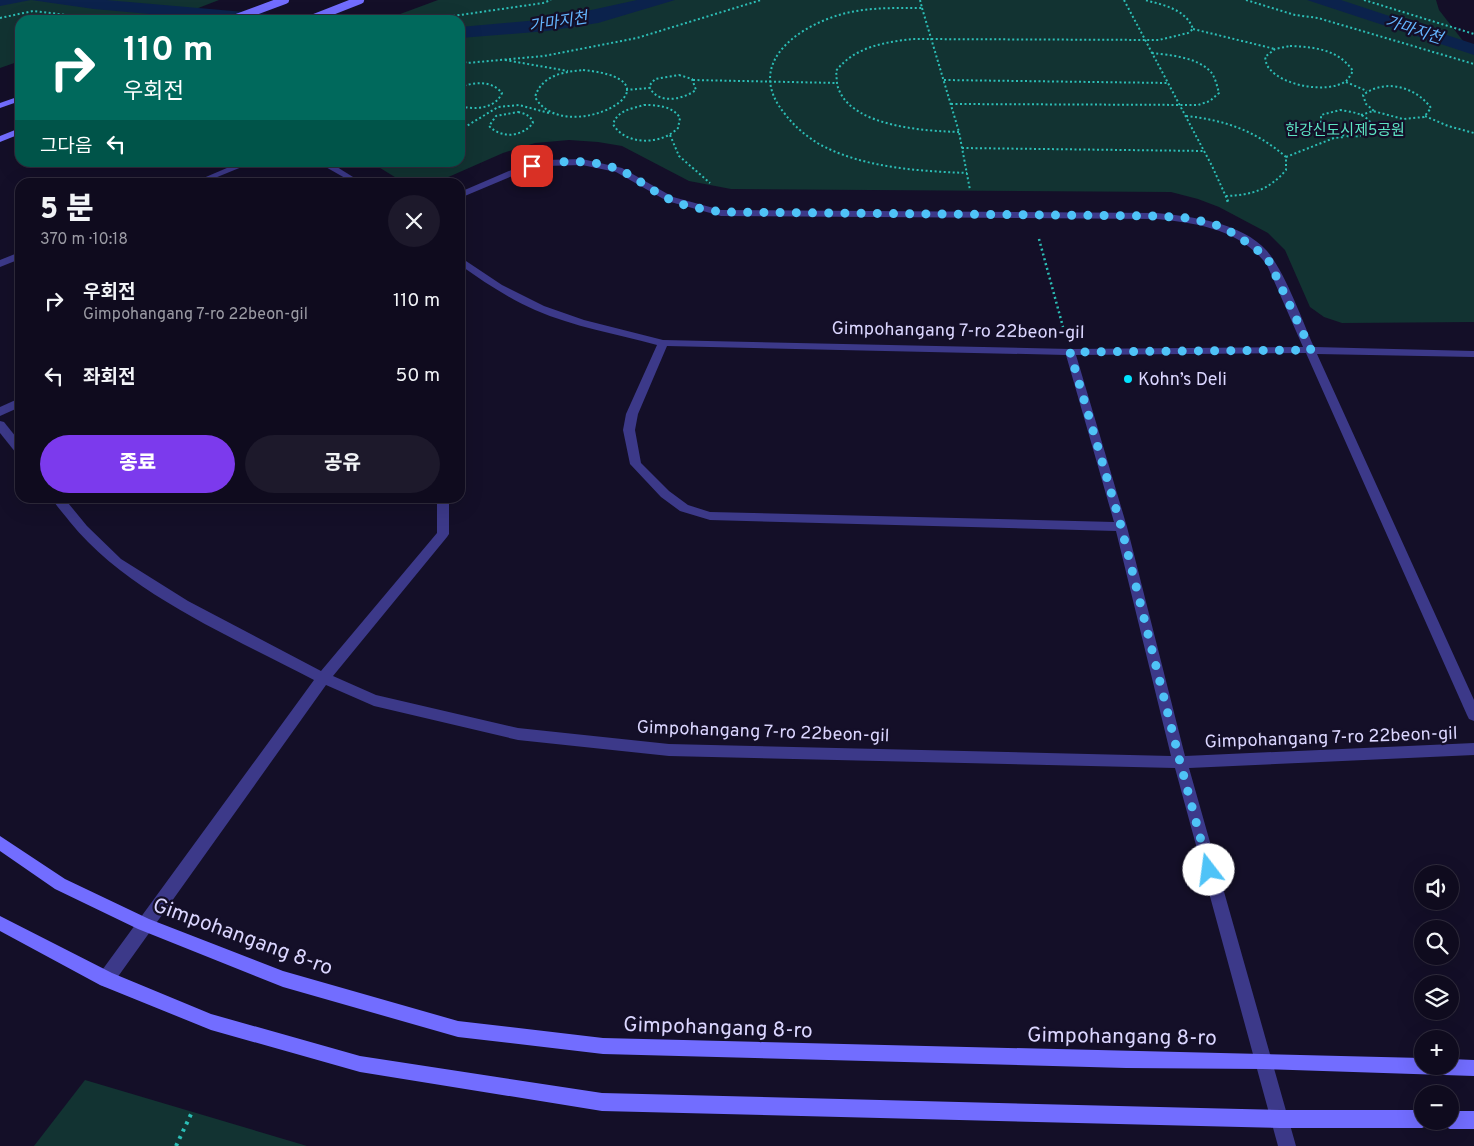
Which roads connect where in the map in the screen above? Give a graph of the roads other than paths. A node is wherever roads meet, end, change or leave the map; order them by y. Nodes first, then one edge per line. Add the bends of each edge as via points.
1 (285, 0) edge
2 (360, 0) edge
3 (244, 15) edge
4 (322, 15) edge
5 (15, 100) edge
6 (0, 106) edge
7 (15, 133) edge
8 (0, 139) edge
9 (237, 167) edge
10 (331, 167) edge
11 (208, 178) edge
12 (351, 178) edge
13 (465, 193) edge
14 (15, 257) edge
15 (0, 264) edge
16 (465, 264) edge
17 (663, 343) junction
18 (1311, 350) junction
19 (1070, 352) junction
20 (1474, 354) edge
21 (15, 404) edge
22 (0, 412) edge
23 (0, 425) edge
24 (15, 444) edge
25 (62, 503) edge
26 (443, 503) edge
27 (1121, 526) junction
28 (323, 678) junction
29 (1474, 716) edge
30 (1474, 749) edge
31 (1180, 762) junction
32 (0, 843) edge
33 (0, 923) edge
34 (144, 924) junction
35 (106, 979) junction
36 (1262, 1060) junction
37 (1474, 1068) edge
38 (1280, 1119) junction
39 (1414, 1119) edge
40 (1459, 1120) edge
41 (1474, 1120) edge
42 (1287, 1146) edge

1 - 3 street, bridge
2 - 4 street, bridge
5 - 6 street
7 - 8 street
9 - 11 street
10 - 12 street
13 - 18 street via 518,170 546,163 582,162 619,170 670,199 721,212 1188,218 1214,224 1235,234 1267,257
14 - 15 street
16 - 17 street, Gimpohangang 7-ro 22beon-gil via 498,287 540,308
17 - 19 street, Gimpohangang 7-ro 22beon-gil
17 - 27 street via 632,414 629,430 636,464 665,494 684,508 710,516
18 - 19 street, Gimpohangang 7-ro 22beon-gil
18 - 20 street, Gimpohangang 7-ro 22beon-gil
18 - 29 street
19 - 27 street
21 - 22 street
23 - 24 street
25 - 28 street, Gimpohangang 7-ro 22beon-gil via 117,562 183,605
26 - 28 street via 442,534
27 - 31 street
28 - 31 street, Gimpohangang 7-ro 22beon-gil via 374,700 518,734 669,750
28 - 34 street
30 - 31 street, Gimpohangang 7-ro 22beon-gil
31 - 36 street
32 - 34 street, Gimpohangang 8-ro via 60,884
33 - 35 street
34 - 35 street
34 - 36 street, Gimpohangang 8-ro via 283,979 458,1029 602,1046 1126,1060
35 - 38 street via 211,1022 360,1064 602,1102
36 - 37 street, Gimpohangang 8-ro
36 - 38 street
38 - 39 street
38 - 42 street
40 - 41 street

